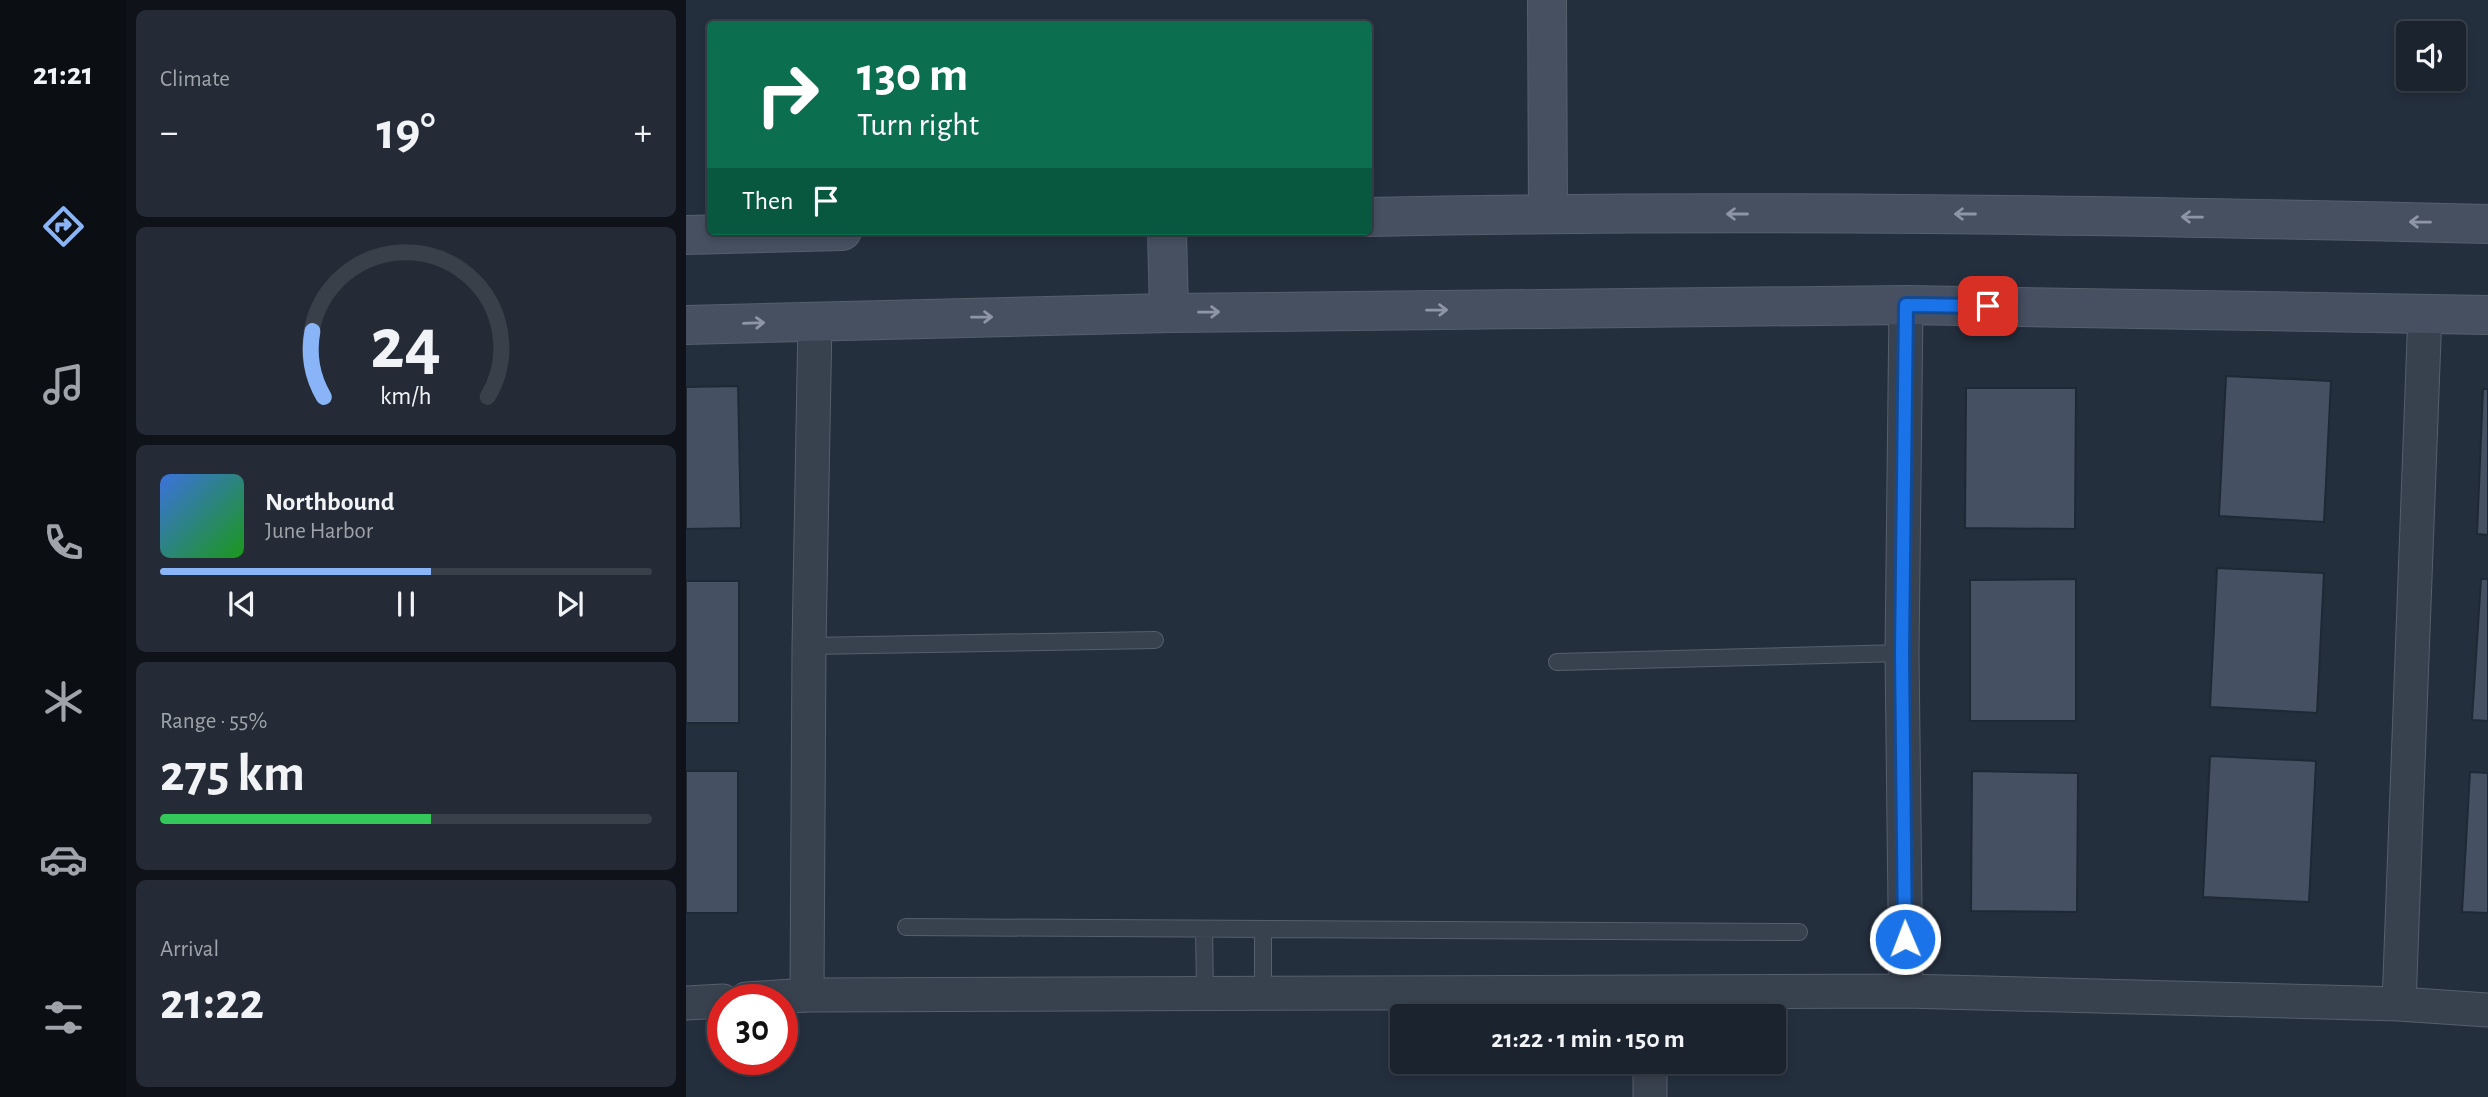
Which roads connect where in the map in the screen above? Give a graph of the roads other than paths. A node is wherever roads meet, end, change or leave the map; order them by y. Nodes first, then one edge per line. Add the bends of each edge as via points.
1 (1547, 0) edge
2 (1548, 213) junction
3 (1372, 217) edge
4 (2488, 224) edge
5 (717, 235) edge
6 (1167, 235) edge
7 (686, 236) edge
8 (1906, 305) junction
9 (2424, 312) junction
10 (1169, 313) junction
11 (2488, 315) edge
12 (815, 321) junction
13 (686, 325) edge
14 (1155, 640) dead end
15 (808, 646) junction
16 (1902, 653) junction
17 (1557, 662) dead end
18 (906, 928) dead end
19 (1204, 929) junction
20 (1263, 929) junction
21 (1799, 932) dead end
22 (1906, 991) junction
23 (1205, 993) junction
24 (1263, 993) junction
25 (807, 995) junction
26 (798, 996) edge
27 (707, 1002) edge
28 (686, 1003) edge
29 (1649, 1004) edge
30 (2399, 1004) junction
31 (2488, 1010) edge
32 (1650, 1074) edge
33 (1650, 1097) edge

1 - 2 street
2 - 3 street
4 -> 2 street via 2078,214
5 - 7 street
6 - 10 street
8 - 9 street
10 -> 8 street
8 - 16 street
9 - 11 street
9 - 30 street
12 -> 10 street
13 -> 12 street
12 - 15 street
14 - 15 lane
15 - 25 street
16 - 17 lane
16 - 22 street
18 - 19 lane
19 - 20 lane
19 - 23 lane
20 - 21 lane
20 - 24 lane
22 - 29 street
22 - 30 street
23 - 24 street
23 - 25 street
24 - 29 street
25 - 26 street
27 - 28 street
30 - 31 street
32 - 33 street

